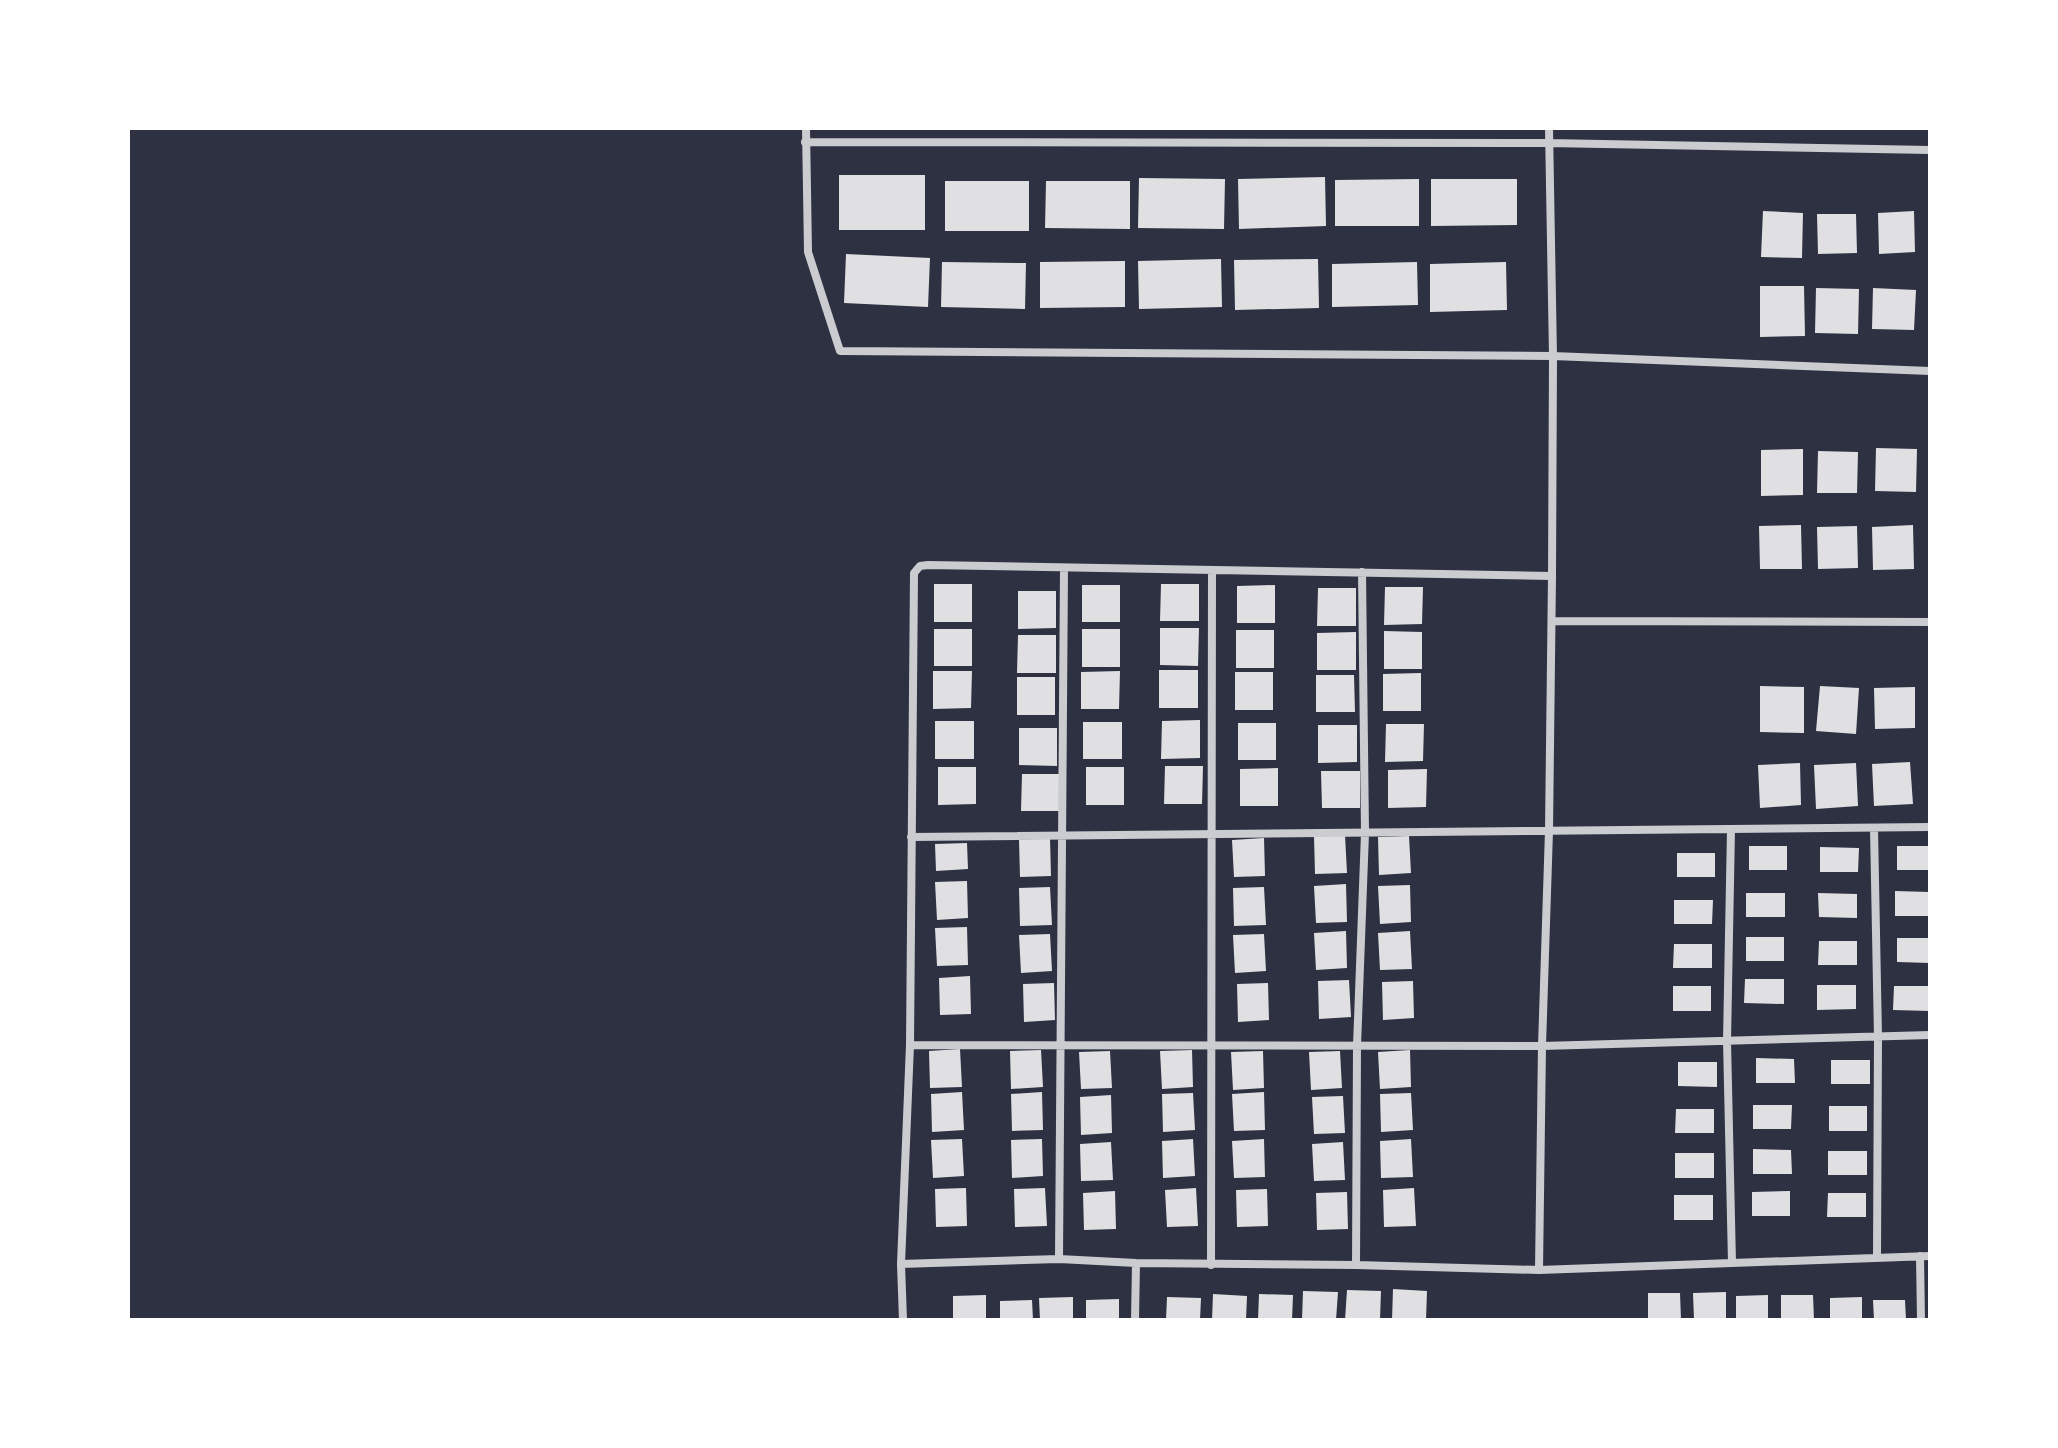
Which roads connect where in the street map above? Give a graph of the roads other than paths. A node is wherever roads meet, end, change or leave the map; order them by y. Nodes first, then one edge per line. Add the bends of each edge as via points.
1 (806, 128) edge
2 (1549, 128) edge
3 (805, 142) junction
4 (1548, 143) junction
5 (1930, 150) edge
6 (1553, 356) junction
7 (1930, 371) edge
8 (1064, 568) junction
9 (1212, 570) junction
10 (1362, 572) junction
11 (1552, 576) junction
12 (1552, 621) junction
13 (1930, 622) edge
14 (1930, 827) edge
15 (1874, 828) junction
16 (1731, 829) junction
17 (1549, 831) junction
18 (1365, 833) junction
19 (1212, 835) junction
20 (1063, 836) junction
21 (911, 837) junction
22 (1930, 1035) edge
23 (1878, 1037) junction
24 (1727, 1041) junction
25 (910, 1045) junction
26 (1060, 1045) junction
27 (1211, 1046) junction
28 (1357, 1046) junction
29 (1542, 1046) junction
30 (1925, 1256) edge
31 (1877, 1257) junction
32 (1059, 1259) junction
33 (1136, 1263) junction
34 (1732, 1263) junction
35 (901, 1264) junction
36 (1211, 1265) junction
37 (1356, 1265) junction
38 (1539, 1270) junction
39 (903, 1320) edge
40 (1135, 1320) edge
41 (1921, 1320) edge

1 - 3 street
2 - 4 street
3 - 4 street
3 - 6 street via 808,252 840,351
4 - 5 street
4 - 6 street
6 - 7 street
6 - 11 street
8 - 9 street
8 - 20 street
8 - 21 street via 928,565 914,573
9 - 10 street
9 - 19 street
10 - 11 street
10 - 18 street
11 - 12 street
12 - 13 street
12 - 17 street
14 - 15 street
15 - 16 street
15 - 23 street
16 - 17 street
16 - 24 street
17 - 18 street
17 - 29 street
18 - 19 street
18 - 28 street
19 - 20 street
19 - 27 street
20 - 21 street
20 - 26 street
21 - 25 street
22 - 23 street
23 - 24 street
23 - 31 street
24 - 29 street
24 - 34 street
25 - 26 street
25 - 35 street
26 - 27 street
26 - 32 street
27 - 28 street
27 - 36 street
28 - 29 street
28 - 37 street
29 - 38 street
30 - 31 street
30 - 41 street
31 - 34 street
32 - 33 street
32 - 35 street
33 - 36 street
33 - 40 street
34 - 38 street
35 - 39 street
36 - 37 street
37 - 38 street

